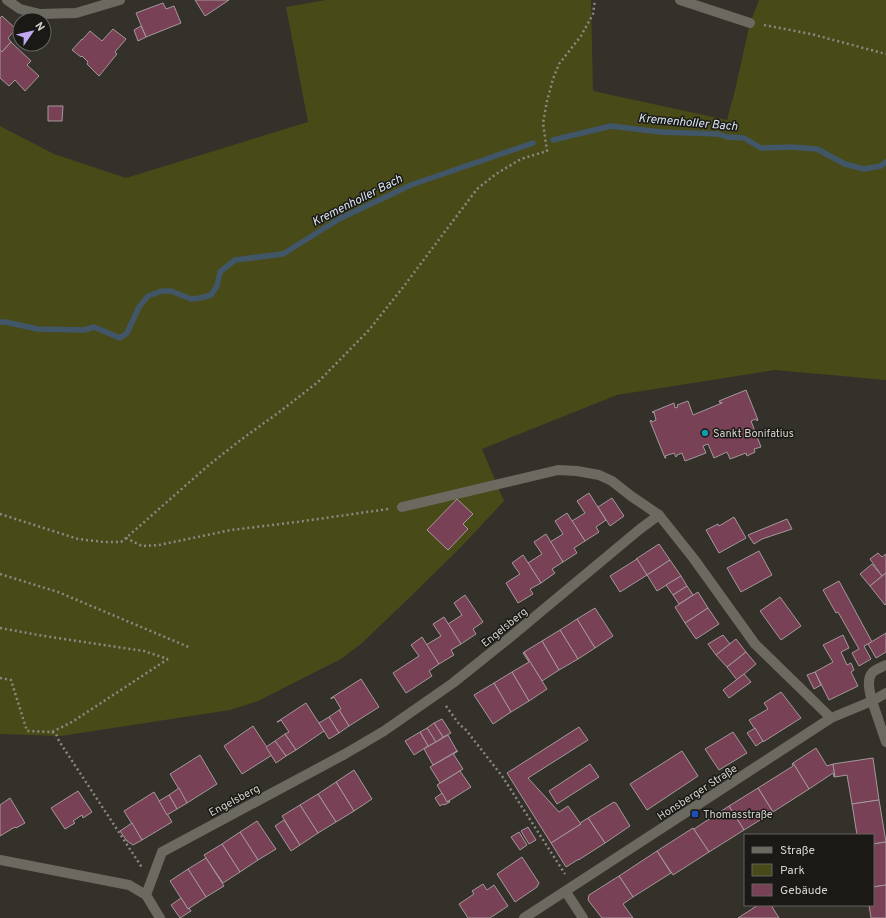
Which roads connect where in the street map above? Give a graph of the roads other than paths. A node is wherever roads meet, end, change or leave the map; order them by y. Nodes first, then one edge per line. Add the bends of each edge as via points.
1 (7, 0) edge
2 (120, 0) edge
3 (680, 0) edge
4 (750, 23) road end
5 (402, 507) road end
6 (659, 515) junction
7 (886, 664) edge
8 (886, 693) edge
9 (872, 701) junction
10 (831, 718) junction
11 (886, 742) edge
12 (0, 860) edge
13 (569, 889) junction
14 (146, 895) junction
15 (160, 918) edge
16 (524, 918) edge
17 (583, 918) edge

1 - 2 street via 20,9 40,14 76,13
3 - 4 street
5 - 6 street via 558,470 599,475 612,481
6 - 10 street via 755,644
6 - 14 street, Engelsberg via 438,694 384,731 162,852
7 - 9 street via 870,676
8 - 9 street, Honsberger Straße
9 - 10 street, Honsberger Straße
9 - 11 street
10 - 13 street, Honsberger Straße
12 - 14 street via 129,884
13 - 16 street, Honsberger Straße
13 - 17 street
14 - 15 street

